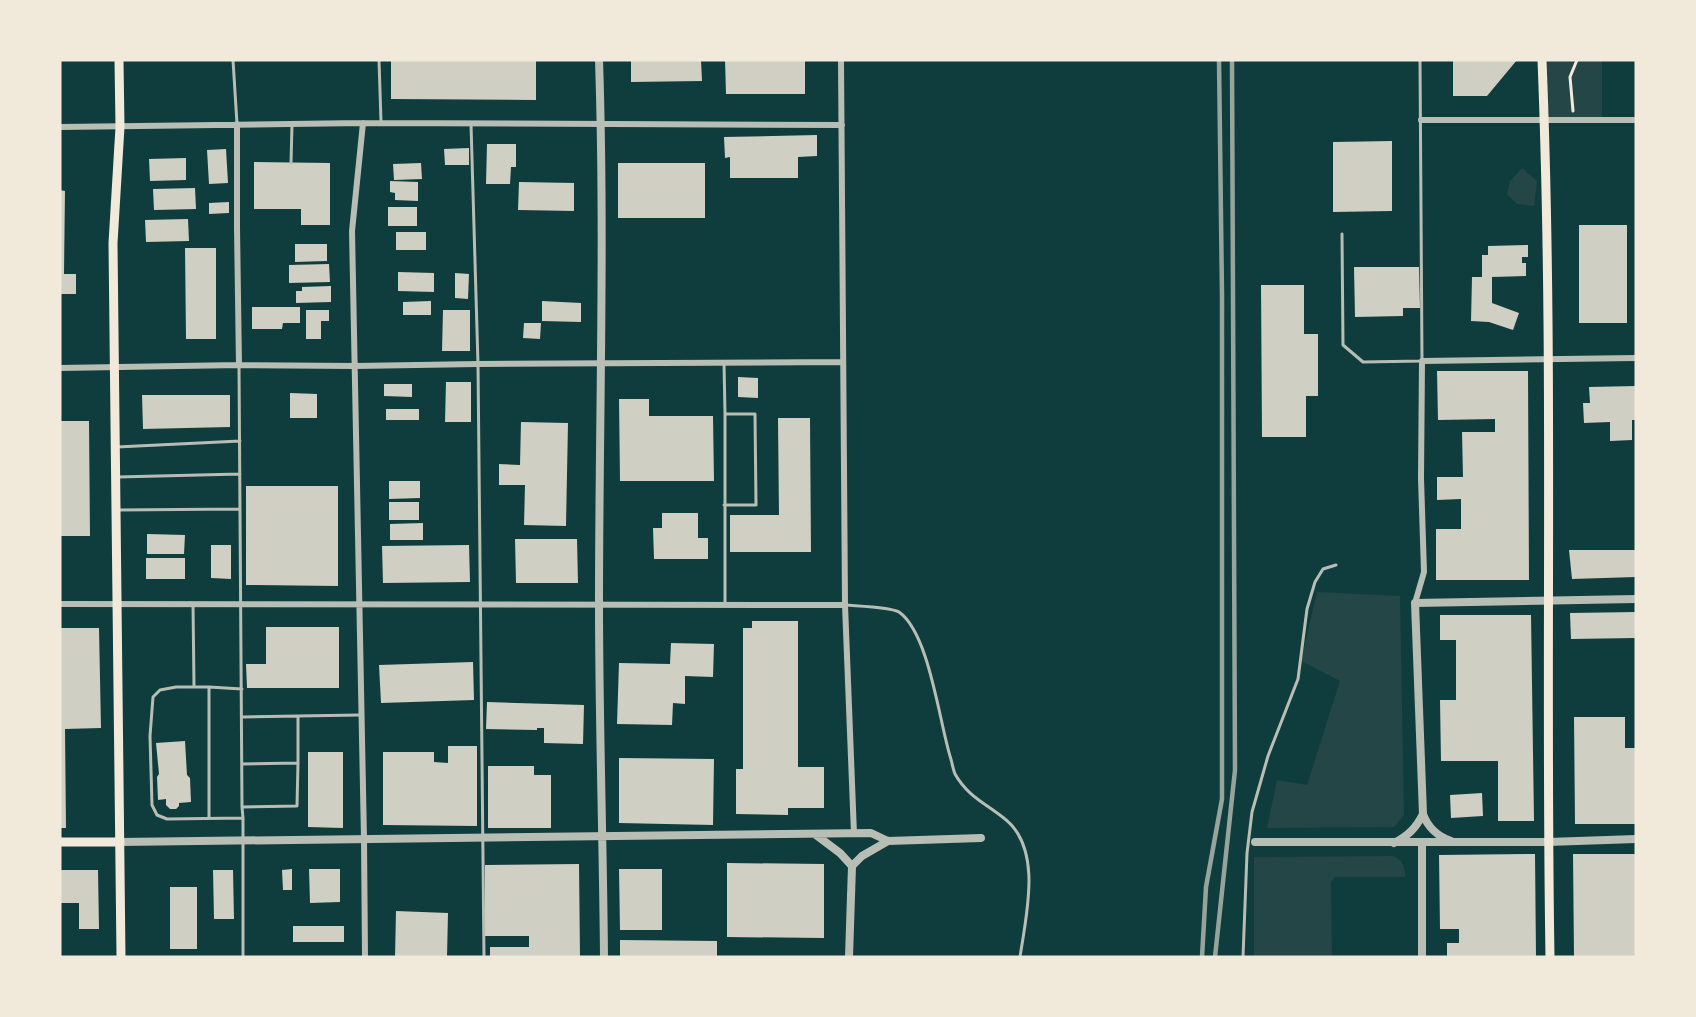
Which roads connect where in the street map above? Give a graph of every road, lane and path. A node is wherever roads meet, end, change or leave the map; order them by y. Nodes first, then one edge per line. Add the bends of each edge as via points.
1 (119, 60) edge
2 (233, 60) edge
3 (379, 60) edge
4 (599, 60) edge
5 (841, 60) edge
6 (1420, 60) edge
7 (1542, 60) edge
8 (1577, 60) edge
9 (1420, 120) junction
10 (1544, 120) junction
11 (1636, 120) edge
12 (1574, 121) junction
13 (363, 123) junction
14 (381, 123) junction
15 (237, 124) junction
16 (292, 124) junction
17 (471, 124) junction
18 (842, 124) junction
19 (601, 125) junction
20 (60, 127) edge
21 (120, 127) junction
22 (291, 163) dead end
23 (1342, 234) dead end
24 (1636, 358) edge
25 (1548, 359) junction
26 (1422, 361) junction
27 (843, 362) junction
28 (724, 363) junction
29 (478, 364) junction
30 (602, 364) junction
31 (239, 365) junction
32 (355, 366) junction
33 (60, 368) edge
34 (115, 368) junction
35 (725, 414) junction
36 (240, 441) junction
37 (115, 447) junction
38 (240, 474) junction
39 (116, 477) junction
40 (724, 505) junction
41 (240, 509) junction
42 (116, 510) junction
43 (1335, 565) dead end
44 (1636, 599) edge
45 (1548, 600) junction
46 (1415, 603) junction
47 (60, 604) edge
48 (117, 604) junction
49 (193, 604) junction
50 (241, 604) junction
51 (359, 605) junction
52 (480, 605) junction
53 (599, 605) junction
54 (725, 605) junction
55 (845, 605) junction
56 (194, 686) junction
57 (209, 687) junction
58 (242, 689) junction
59 (362, 715) junction
60 (298, 716) junction
61 (242, 717) junction
62 (298, 763) junction
63 (243, 764) junction
64 (242, 807) junction
65 (1423, 814) junction
66 (209, 818) junction
67 (243, 818) junction
68 (854, 834) junction
69 (816, 835) junction
70 (603, 836) junction
71 (483, 838) junction
72 (981, 838) dead end
73 (364, 839) junction
74 (1636, 839) edge
75 (242, 840) junction
76 (888, 841) junction
77 (60, 842) edge
78 (120, 842) junction
79 (1255, 842) dead end
80 (1548, 842) junction
81 (1394, 843) junction
82 (1422, 843) junction
83 (1458, 843) junction
84 (852, 866) junction
85 (122, 957) edge
86 (243, 957) edge
87 (365, 957) edge
88 (484, 957) edge
89 (604, 957) edge
90 (849, 957) edge
91 (1020, 957) edge
92 (1243, 957) edge
93 (1422, 957) edge
94 (1550, 957) edge

1 - 21 main road
2 - 15 lane
3 - 14 lane
4 - 19 street
5 - 18 street
6 - 9 lane
7 - 10 main road
8 - 12 path via 1570,77
9 - 10 street
9 - 26 lane
10 - 12 street
10 - 25 main road
11 - 12 street
13 - 14 street
13 - 16 street
13 - 32 street via 352,231
14 - 17 street
15 - 16 street
15 - 21 street
15 - 31 street
16 - 22 lane
17 - 19 street
17 - 29 lane
18 - 19 street
18 - 27 street
19 - 30 street
20 - 21 street
21 - 34 main road via 113,243
23 - 26 lane via 1343,345 1363,362
24 - 25 street
25 - 26 street
25 - 45 main road
26 - 46 street via 1424,572
27 - 28 street
27 - 55 street
28 - 30 street
28 - 35 lane
29 - 30 street
29 - 32 street
29 - 52 lane
30 - 53 street
31 - 32 street
31 - 34 street
31 - 36 lane
32 - 51 street
33 - 34 street
34 - 37 main road
35 - 40 lane
35 - 40 lane via 755,414 756,505
36 - 37 lane
36 - 38 lane
37 - 39 main road
38 - 39 lane
38 - 41 lane
39 - 42 main road
40 - 54 lane
41 - 42 lane
41 - 50 lane
42 - 48 main road
43 - 92 lane via 1323,569 1315,582 1307,609 1298,680 1268,756 1252,812 1246,853
44 - 45 street
45 - 46 street
45 - 80 main road
46 - 65 street
47 - 48 street
48 - 49 street
48 - 78 main road
49 - 50 street
49 - 56 lane
50 - 51 street
50 - 58 lane
51 - 52 street
51 - 59 street
52 - 53 street
52 - 71 lane
53 - 54 street
53 - 70 street
54 - 55 street
55 - 68 street
55 - 91 lane via 898,611 916,632 927,660 955,773 967,790 1021,836 1029,877
56 - 57 lane
56 - 66 lane via 160,690 153,697 152,805 158,815 167,819
57 - 58 lane
57 - 66 lane
58 - 61 lane
59 - 60 lane
59 - 73 street
60 - 61 lane
60 - 62 lane
61 - 63 lane
62 - 63 lane
62 - 64 lane via 297,806
63 - 64 lane
64 - 67 lane
65 - 81 street via 1411,833
65 - 83 street via 1434,832
66 - 67 lane
67 - 75 lane
68 - 69 street
68 - 76 street via 871,833
69 - 70 street
69 - 84 street
70 - 71 street
70 - 89 street
71 - 73 street
71 - 88 lane
72 - 76 street
73 - 75 street
73 - 87 street
74 - 80 street
75 - 78 street
75 - 86 lane
76 - 84 street
77 - 78 main road
78 - 85 main road
79 - 81 street
80 - 83 street
80 - 94 main road
81 - 82 street
82 - 83 street
82 - 93 street
84 - 90 street

